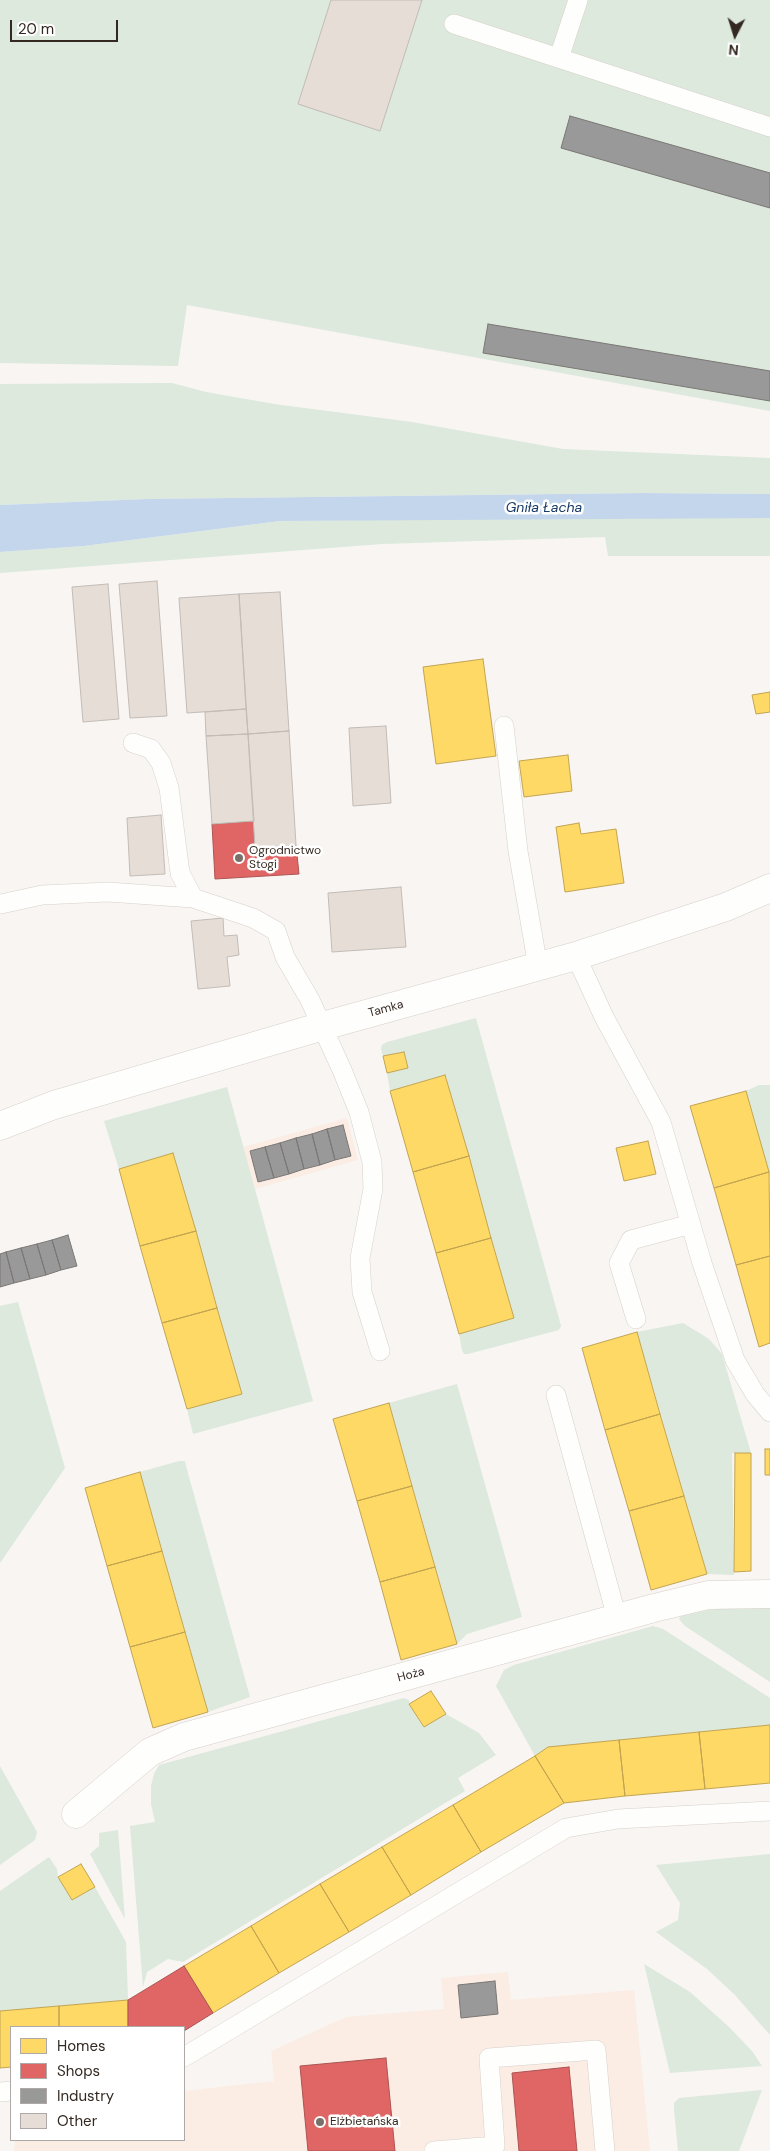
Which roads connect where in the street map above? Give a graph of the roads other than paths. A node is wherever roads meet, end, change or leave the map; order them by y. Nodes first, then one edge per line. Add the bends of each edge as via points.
1 (578, 0) edge
2 (454, 24) dead end
3 (559, 58) junction
4 (770, 127) edge
5 (504, 726) dead end
6 (133, 743) dead end
7 (770, 888) edge
8 (193, 898) junction
9 (0, 904) edge
10 (576, 956) junction
11 (538, 967) junction
12 (323, 1026) junction
13 (0, 1126) edge
14 (691, 1224) junction
15 (636, 1319) dead end
16 (380, 1351) dead end
17 (556, 1395) dead end
18 (770, 1412) edge
19 (770, 1594) edge
20 (617, 1618) junction
21 (770, 1811) edge
22 (76, 1814) dead end
23 (185, 2056) edge
24 (434, 2151) edge
25 (605, 2151) edge

1 - 3 lane
2 - 3 lane
3 - 4 lane
5 - 11 lane via 518,851
6 - 8 lane via 151,749 161,763 170,788 180,874
7 - 10 street, Tamka via 726,907
8 - 9 lane via 108,892 42,895
8 - 12 lane via 253,918 276,931 285,957
10 - 11 street, Tamka
10 - 14 lane via 604,1017 661,1122
11 - 12 street, Tamka
12 - 13 street, Tamka via 54,1105
12 - 16 lane via 359,1112 372,1162 373,1189 360,1258 362,1292
14 - 15 lane via 631,1240 619,1263
14 - 18 lane via 735,1360
17 - 20 lane
19 - 20 street, Hoża via 708,1595
20 - 22 street, Hoża via 184,1737 150,1752
21 - 23 lane via 618,1819 566,1828
24 - 25 lane via 495,2146 489,2058 596,2050

